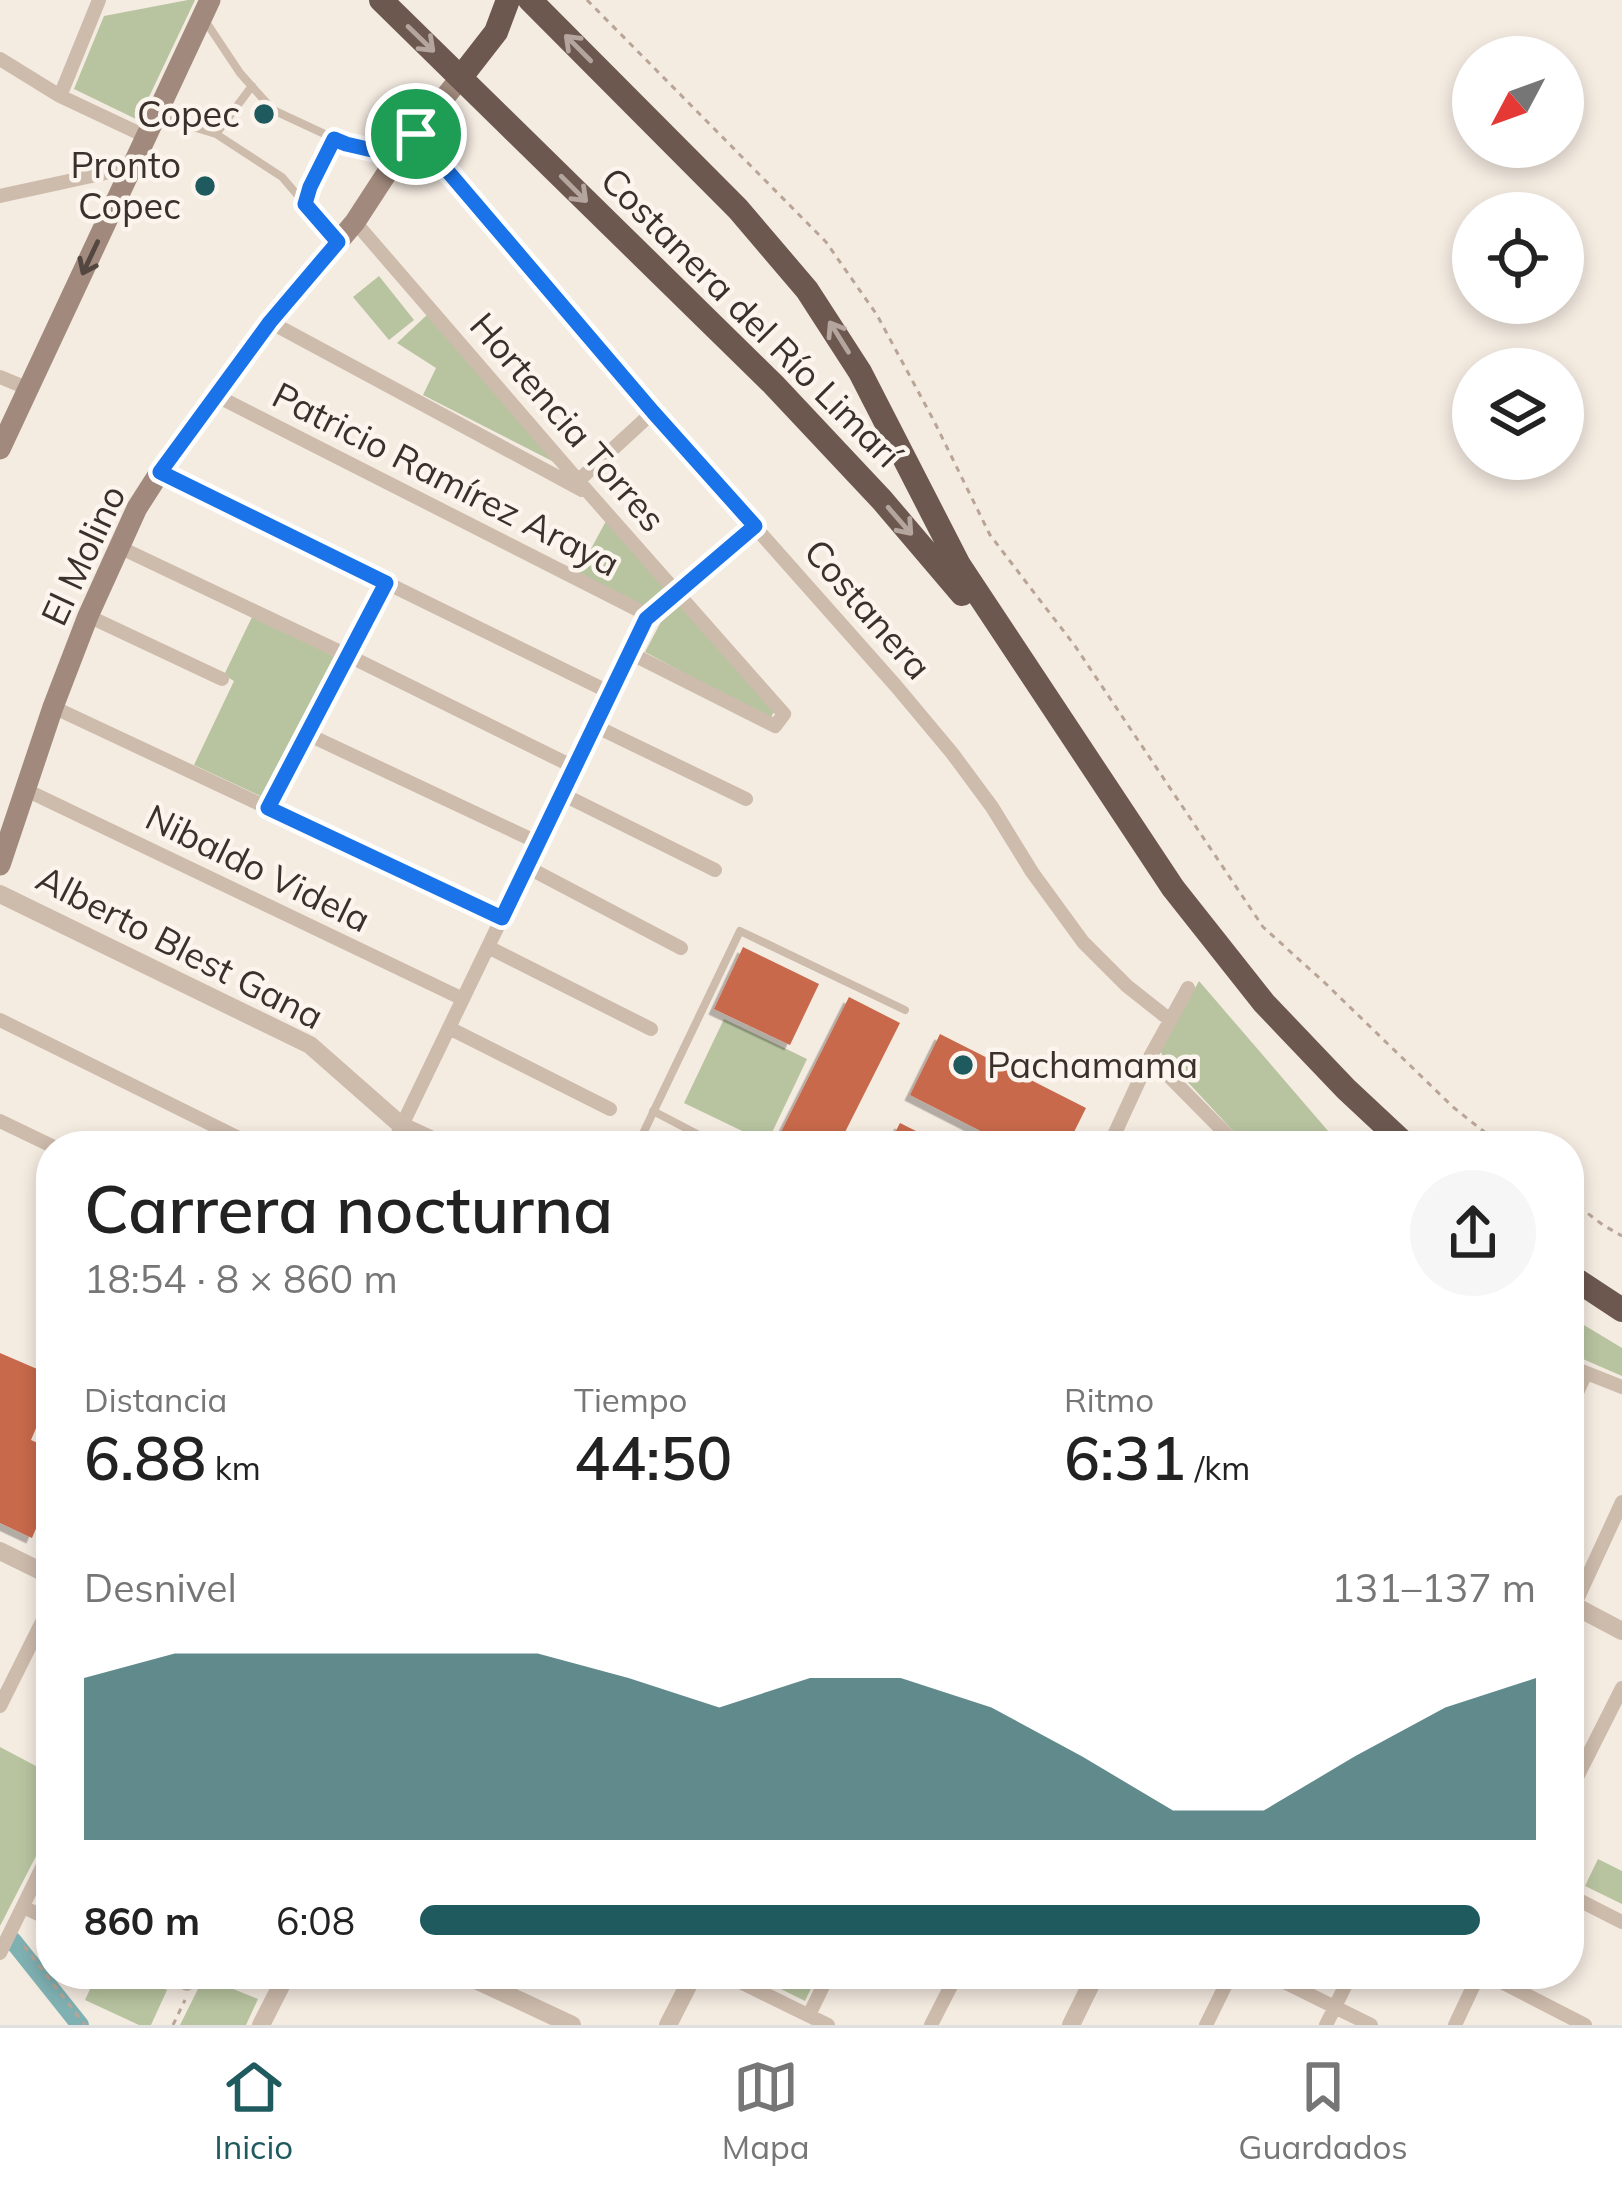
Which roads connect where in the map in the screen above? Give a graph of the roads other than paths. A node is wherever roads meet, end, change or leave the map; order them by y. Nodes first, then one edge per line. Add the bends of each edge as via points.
1 (99, 0) edge
2 (381, 0) edge
3 (508, 0) edge
4 (530, 0) edge
5 (207, 9) edge
6 (0, 59) edge
7 (461, 77) junction
8 (252, 86) junction
9 (60, 96) junction
10 (152, 126) junction
11 (216, 134) junction
12 (416, 134) junction
13 (334, 139) junction
14 (398, 156) junction
15 (133, 167) junction
16 (0, 196) edge
17 (305, 204) junction
18 (355, 222) junction
19 (338, 242) junction
20 (270, 322) junction
21 (0, 377) edge
22 (29, 389) junction
23 (215, 395) junction
24 (653, 412) junction
25 (0, 449) edge
26 (160, 472) junction
27 (583, 487) junction
28 (755, 526) junction
29 (119, 548) junction
30 (386, 583) junction
31 (678, 592) junction
32 (88, 616) junction
33 (650, 616) junction
34 (630, 653) junction
35 (349, 656) junction
36 (222, 679) dead end
37 (611, 693) junction
38 (1049, 705) junction
39 (53, 707) junction
40 (595, 726) junction
41 (307, 734) junction
42 (576, 768) junction
43 (26, 790) junction
44 (562, 794) junction
45 (746, 799) dead end
46 (268, 808) junction
47 (539, 842) junction
48 (2, 851) edge
49 (527, 867) junction
50 (716, 869) dead end
51 (0, 894) edge
52 (502, 918) junction
53 (488, 947) junction
54 (681, 948) dead end
55 (1188, 988) dead end
56 (463, 999) junction
57 (905, 1010) dead end
58 (0, 1020) edge
59 (1170, 1020) junction
60 (449, 1028) junction
61 (651, 1029) dead end
62 (1150, 1058) junction
63 (610, 1109) dead end
64 (653, 1111) junction
65 (0, 1120) edge
66 (402, 1126) junction
67 (225, 1131) edge
68 (400, 1131) edge
69 (413, 1131) edge
70 (644, 1131) edge
71 (691, 1131) edge
72 (1116, 1131) edge
73 (1223, 1131) edge
74 (1391, 1131) edge
75 (36, 1138) edge
76 (1584, 1285) edge
77 (1622, 1310) edge
78 (1586, 1372) joint
79 (1584, 1376) edge
80 (1622, 1387) edge
81 (1622, 1502) edge
82 (0, 1551) edge
83 (36, 1569) edge
84 (1584, 1580) edge
85 (1584, 1611) edge
86 (1622, 1631) edge
87 (36, 1634) edge
88 (1622, 1688) edge
89 (0, 1706) edge
90 (1584, 1763) edge
91 (36, 1880) edge
92 (1584, 1903) edge
93 (23, 1907) junction
94 (36, 1913) edge
95 (1622, 1922) edge
96 (0, 1953) edge
97 (279, 1989) edge
98 (499, 1989) edge
99 (686, 1989) edge
100 (755, 1989) edge
101 (822, 1989) edge
102 (949, 1989) edge
103 (1089, 1989) edge
104 (1224, 1989) edge
105 (1298, 1989) edge
106 (1344, 1989) edge
107 (1475, 1989) edge
108 (1513, 1989) edge
109 (1335, 2007) junction
110 (809, 2015) junction
111 (261, 2025) edge
112 (572, 2025) edge
113 (668, 2025) edge
114 (828, 2025) edge
115 (931, 2025) edge
116 (1071, 2025) edge
117 (1206, 2025) edge
118 (1326, 2025) edge
119 (1371, 2025) edge
120 (1455, 2025) edge
121 (1586, 2025) edge

1 - 9 street
2 -> 7 highway, Costanera del Río Limarí
3 - 7 highway via 496,32
38 -> 4 highway, Costanera del Río Limarí via 959,565 877,401 807,290 738,208
5 - 8 lane
5 - 10 main road
6 - 9 street
7 - 12 main road, El Molino
7 -> 38 highway, Costanera del Río Limarí via 836,449
8 - 11 lane
8 - 13 lane via 273,110
9 - 10 street
10 - 11 lane
10 - 15 main road
11 - 17 lane via 282,177
12 - 14 main road, El Molino
12 - 24 street, Costanera
13 - 14 lane
13 - 17 lane
14 - 18 main road, El Molino
15 - 16 street
15 -> 22 main road
17 - 19 lane
18 - 19 main road, El Molino
18 - 27 street, Hortencia Torres
19 - 20 main road, El Molino
20 - 23 main road, El Molino
20 - 27 street
21 - 22 street
22 - 25 main road
23 - 26 main road, El Molino
23 - 33 street, Patricio Ramírez Araya
24 - 27 street
24 - 28 street, Costanera
26 - 29 main road, El Molino
26 - 30 street
27 - 31 street, Hortencia Torres
28 - 31 street
28 - 59 street, Costanera via 952,753 1083,942
29 - 32 main road, El Molino
29 - 35 street
30 - 35 street
30 - 37 street
31 - 33 street
31 - 34 street, Hortencia Torres via 784,714 775,726
32 - 36 street
32 - 39 main road, El Molino
33 - 34 street
34 - 37 street
35 - 41 street
35 - 42 street
37 - 40 street
38 - 74 highway, Costanera del Río Limarí via 1226,958
39 - 43 main road, El Molino
39 - 46 street
40 - 42 street
40 - 45 street
41 - 46 street
41 - 47 street
42 - 44 street
43 - 48 main road, El Molino
43 - 56 street, Nibaldo Videla
44 - 47 street
44 - 50 street
46 - 52 street
47 - 49 street
49 - 52 street
49 - 54 street
51 - 66 street, Alberto Blest Gana via 310,1045
52 - 53 street
53 - 56 street
53 - 61 street
55 - 59 street
56 - 60 street
57 - 64 lane via 740,931
58 - 67 street
59 - 62 street
60 - 63 street
60 - 66 street
62 - 72 street
62 - 73 street
64 - 70 lane
64 - 71 lane
65 - 75 street
66 - 68 street
66 - 69 street, Alberto Blest Gana
76 - 77 highway
78 - 79 street
78 - 80 street
81 - 84 street
82 - 83 street
85 - 86 street
87 - 89 street
88 - 90 street
91 - 93 street
92 - 95 street
93 - 94 street
93 - 96 street
97 - 111 street
98 - 112 street
99 - 113 street
100 - 110 street
101 - 110 street
102 - 115 street
103 - 116 street
104 - 117 street
105 - 109 street
106 - 109 street
107 - 120 street
108 - 121 street
109 - 118 street
109 - 119 street
110 - 114 street

